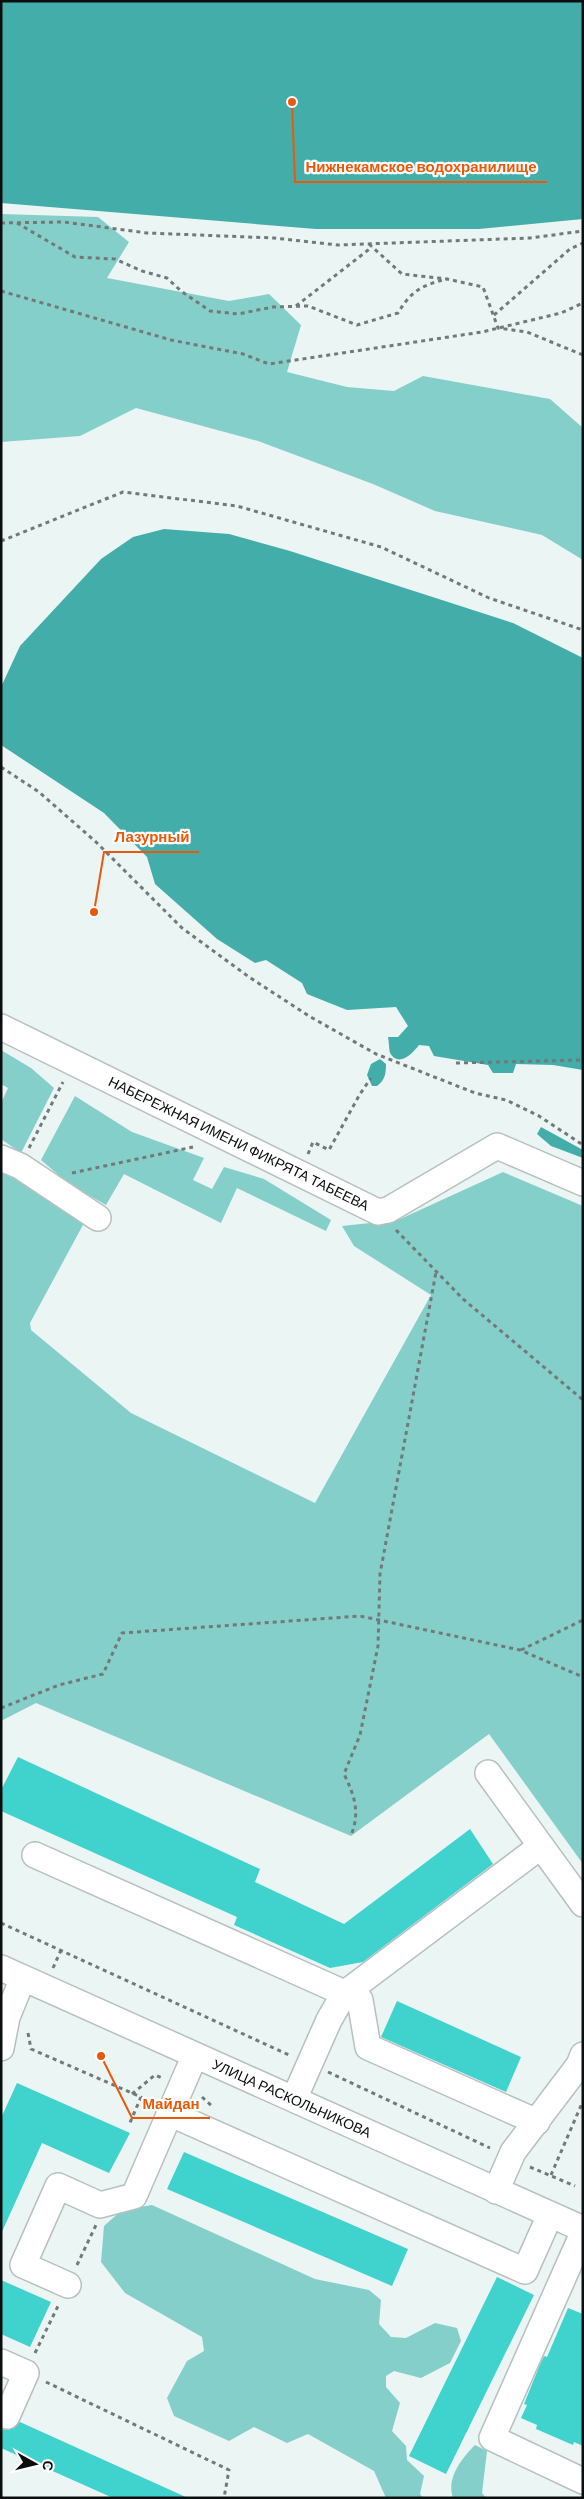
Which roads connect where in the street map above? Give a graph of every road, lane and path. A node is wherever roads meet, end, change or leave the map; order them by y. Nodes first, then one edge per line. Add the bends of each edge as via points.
1 (17, 222) junction
2 (1, 223) edge
3 (583, 231) edge
4 (583, 243) edge
5 (370, 245) junction
6 (447, 279) junction
7 (1, 292) edge
8 (583, 303) edge
9 (295, 306) junction
10 (494, 315) junction
11 (498, 328) junction
12 (583, 355) edge
13 (1, 541) edge
14 (583, 630) edge
15 (1, 767) edge
16 (1, 1027) edge
17 (583, 1060) edge
18 (456, 1063) dead end
19 (65, 1078) dead end
20 (371, 1078) dead end
21 (313, 1142) dead end
22 (201, 1145) dead end
23 (582, 1145) edge
24 (20, 1168) edge
25 (583, 1182) edge
26 (98, 1218) dead end
27 (391, 1225) dead end
28 (436, 1272) junction
29 (583, 1400) edge
30 (379, 1620) junction
31 (583, 1620) edge
32 (520, 1650) junction
33 (583, 1677) edge
34 (1, 1708) edge
35 (488, 1773) dead end
36 (352, 1833) dead end
37 (541, 1846) junction
38 (35, 1855) dead end
39 (583, 1904) edge
40 (1, 1923) edge
41 (61, 1950) junction
42 (53, 1968) dead end
43 (12, 1973) edge
44 (344, 1994) junction
45 (27, 2026) dead end
46 (1, 2048) edge
47 (195, 2055) junction
48 (583, 2055) edge
49 (291, 2056) dead end
50 (325, 2071) dead end
51 (294, 2099) junction
52 (583, 2101) edge
53 (169, 2113) junction
54 (538, 2122) junction
55 (129, 2125) dead end
56 (493, 2150) dead end
57 (527, 2166) dead end
58 (551, 2175) junction
59 (575, 2186) dead end
60 (496, 2190) junction
61 (106, 2203) junction
62 (550, 2214) junction
63 (583, 2231) edge
64 (574, 2273) edge
65 (68, 2284) junction
66 (1, 2362) edge
67 (26, 2373) junction
68 (7, 2416) dead end
69 (583, 2481) edge
70 (224, 2498) edge

1 - 2 path
1 - 5 path via 64,222 147,233
1 - 9 path via 74,257 115,259 167,278 210,311 238,314
3 - 5 path via 530,238
4 - 10 path via 570,249
5 - 6 path via 402,274
5 - 9 path
6 - 9 path via 427,284 407,298 398,313 357,325 308,306
6 - 10 path via 483,287
7 - 11 path via 171,340 243,354 269,364
8 - 11 path via 561,313
10 - 11 path
11 - 12 path via 527,332
13 - 14 path via 123,492 236,506 381,547 489,598
15 - 23 path via 39,792 96,842 182,928 249,977 376,1054 475,1093 506,1100 540,1116
16 - 25 street, НАБЕРЕЖНАЯ ИМЕНИ ФИКРЯТА ТАБЕЕВА via 378,1212 388,1210 497,1146
17 - 18 path
19 - 24 path
20 - 21 path via 329,1150
22 - 24 path via 134,1162
24 - 26 street
27 - 28 path
28 - 29 path via 462,1299
28 - 30 path via 380,1574
30 - 32 path
30 - 34 path via 360,1616 122,1633 103,1674 59,1685
30 - 36 path via 378,1646 360,1734 344,1774 356,1799 357,1818
31 - 32 path
32 - 33 path
35 - 37 street
37 - 39 street
37 - 44 street
38 - 44 street
40 - 41 path
41 - 42 path
41 - 49 path
43 - 46 street
43 - 47 street, УЛИЦА РАСКОЛЬНИКОВА
44 - 51 street
44 - 54 street via 360,2000 368,2047
45 - 55 path via 31,2050 141,2097
47 - 51 street, УЛИЦА РАСКОЛЬНИКОВА
47 - 53 street
48 - 54 street
50 - 56 path
51 - 60 street, УЛИЦА РАСКОЛЬНИКОВА
52 - 58 path
53 - 61 street via 134,2196
53 - 62 street via 467,2251 525,2271
54 - 60 street via 513,2152
57 - 58 path
58 - 59 path
60 - 62 street, УЛИЦА РАСКОЛЬНИКОВА
61 - 65 path
61 - 65 street via 100,2205 58,2186 23,2265
62 - 63 street, УЛИЦА РАСКОЛЬНИКОВА
63 - 64 street
64 - 69 street via 492,2438
65 - 67 path
66 - 67 street
67 - 68 street
67 - 70 path via 229,2470

